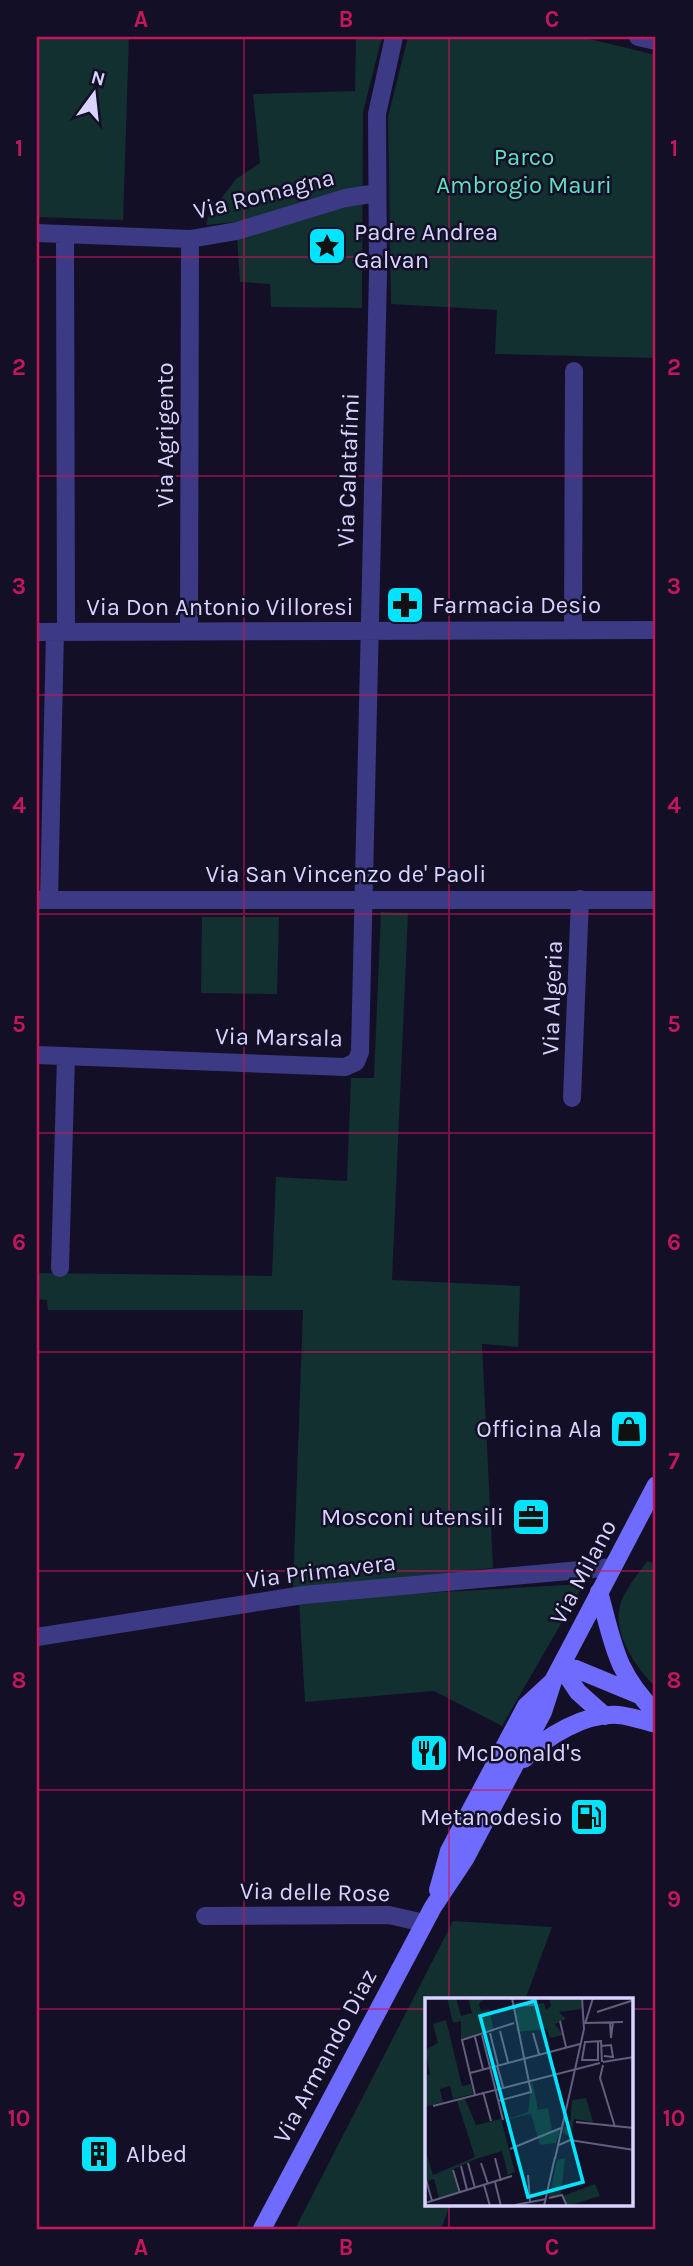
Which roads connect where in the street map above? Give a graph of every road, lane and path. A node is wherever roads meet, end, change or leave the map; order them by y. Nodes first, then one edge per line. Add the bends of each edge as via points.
1 (394, 37) edge
2 (638, 37) edge
3 (656, 41) edge
4 (377, 193) junction
5 (37, 233) edge
6 (65, 234) junction
7 (190, 239) junction
8 (574, 371) dead end
9 (573, 630) junction
10 (656, 630) edge
11 (188, 631) junction
12 (368, 631) junction
13 (52, 632) edge
14 (363, 898) junction
15 (580, 899) junction
16 (43, 900) edge
17 (656, 900) edge
18 (37, 1055) edge
19 (66, 1056) junction
20 (572, 1098) dead end
21 (60, 1268) dead end
22 (656, 1485) edge
23 (613, 1567) junction
24 (599, 1592) junction
25 (37, 1637) edge
26 (557, 1674) junction
27 (639, 1695) junction
28 (656, 1713) edge
29 (605, 1716) junction
30 (656, 1724) edge
31 (512, 1771) junction
32 (457, 1855) junction
33 (428, 1915) junction
34 (205, 1916) dead end
35 (262, 2229) edge

1 - 4 street, Via Calatafimi via 377,114
2 - 3 street
4 - 7 street, Via Romagna
4 - 12 street, Via Calatafimi
5 - 6 street, Via Romagna
6 - 7 street, Via Romagna
6 - 13 street
7 - 11 street, Via Agrigento
8 - 9 street
9 - 10 street, Via Don Antonio Villoresi
9 - 12 street, Via Don Antonio Villoresi
11 - 12 street, Via Don Antonio Villoresi
11 - 13 street, Via Don Antonio Villoresi
12 - 14 street, Via Calatafimi
13 - 16 street
14 - 15 street, Via San Vincenzo de' Paoli
14 - 16 street, Via San Vincenzo de' Paoli
14 - 19 street, Via Marsala via 360,1052 356,1062 345,1068
15 - 17 street, Via San Vincenzo de' Paoli
15 - 20 street, Via Algeria
18 - 19 street, Via Marsala
19 - 21 street
22 - 23 main road, Via Milano
23 - 24 main road, Via Milano
23 - 25 street, Via Primavera via 303,1595
24 - 26 main road, Via Milano
24 - 27 main road via 616,1659
26 - 27 main road via 576,1669
26 - 29 main road
26 - 31 main road, Via Milano
26 - 32 main road, Via Milano via 526,1706
27 - 28 main road
29 - 30 main road
29 - 31 main road via 593,1717 545,1740
31 - 32 main road, Via Milano
32 - 33 main road, Via Armando Diaz
33 - 34 street, Via delle Rose
33 - 35 main road, Via Armando Diaz

